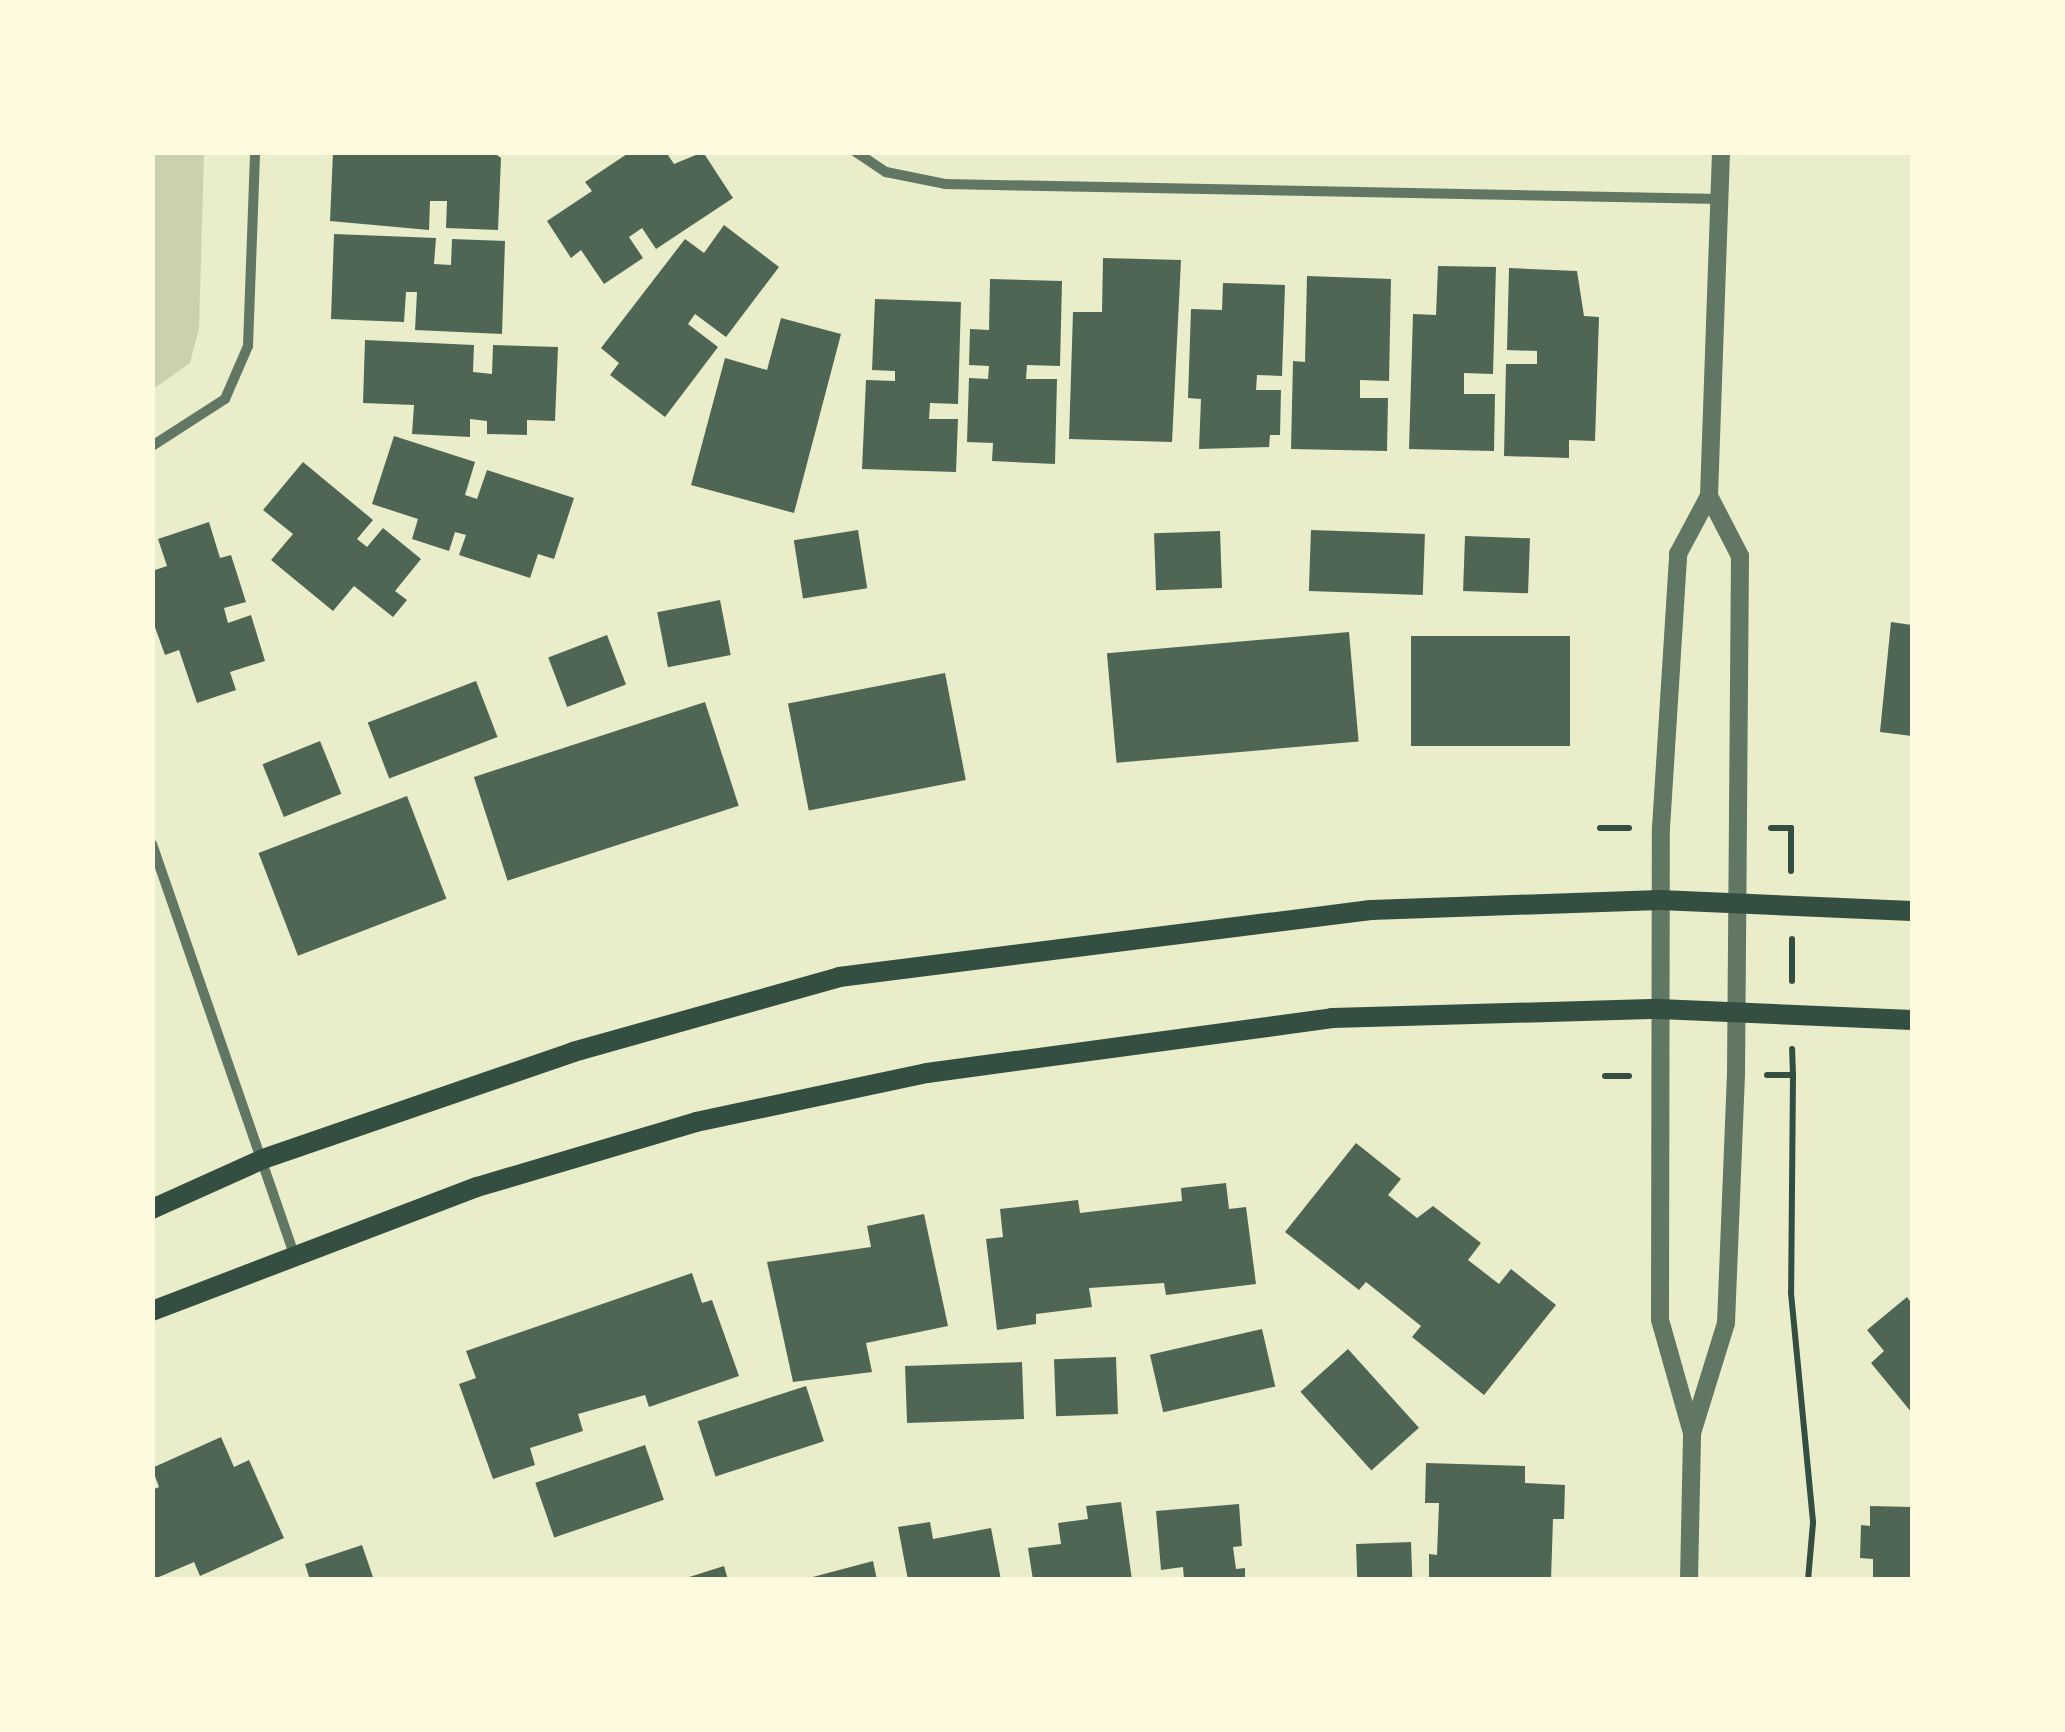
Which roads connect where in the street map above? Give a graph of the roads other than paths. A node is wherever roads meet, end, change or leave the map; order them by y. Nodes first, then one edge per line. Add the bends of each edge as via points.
1 (255, 152) edge
2 (856, 152) edge
3 (1720, 152) edge
4 (1720, 199) junction
5 (152, 446) edge
6 (1710, 496) junction
7 (152, 844) edge
8 (1660, 900) junction
9 (1738, 902) junction
10 (1912, 911) edge
11 (1659, 1009) junction
12 (1736, 1012) junction
13 (1912, 1020) edge
14 (263, 1159) junction
15 (152, 1210) edge
16 (294, 1254) junction
17 (152, 1311) edge
18 (1692, 1433) junction
19 (1689, 1580) edge

1 - 5 street via 248,346 225,399
2 - 4 street via 886,172 945,184
3 - 4 street
4 - 6 street
6 - 8 street via 1678,554
6 - 9 street via 1740,556
7 - 14 street
8 - 9 main road
8 - 11 street
8 - 14 main road via 1371,910 839,977 625,1036
9 - 10 main road
9 - 12 street
11 - 12 main road
11 - 16 main road via 1332,1018 928,1073 696,1122 477,1187
11 - 18 street via 1660,1320
12 - 13 main road
12 - 18 street via 1726,1322
14 - 15 main road
14 - 16 street
16 - 17 main road
18 - 19 street

